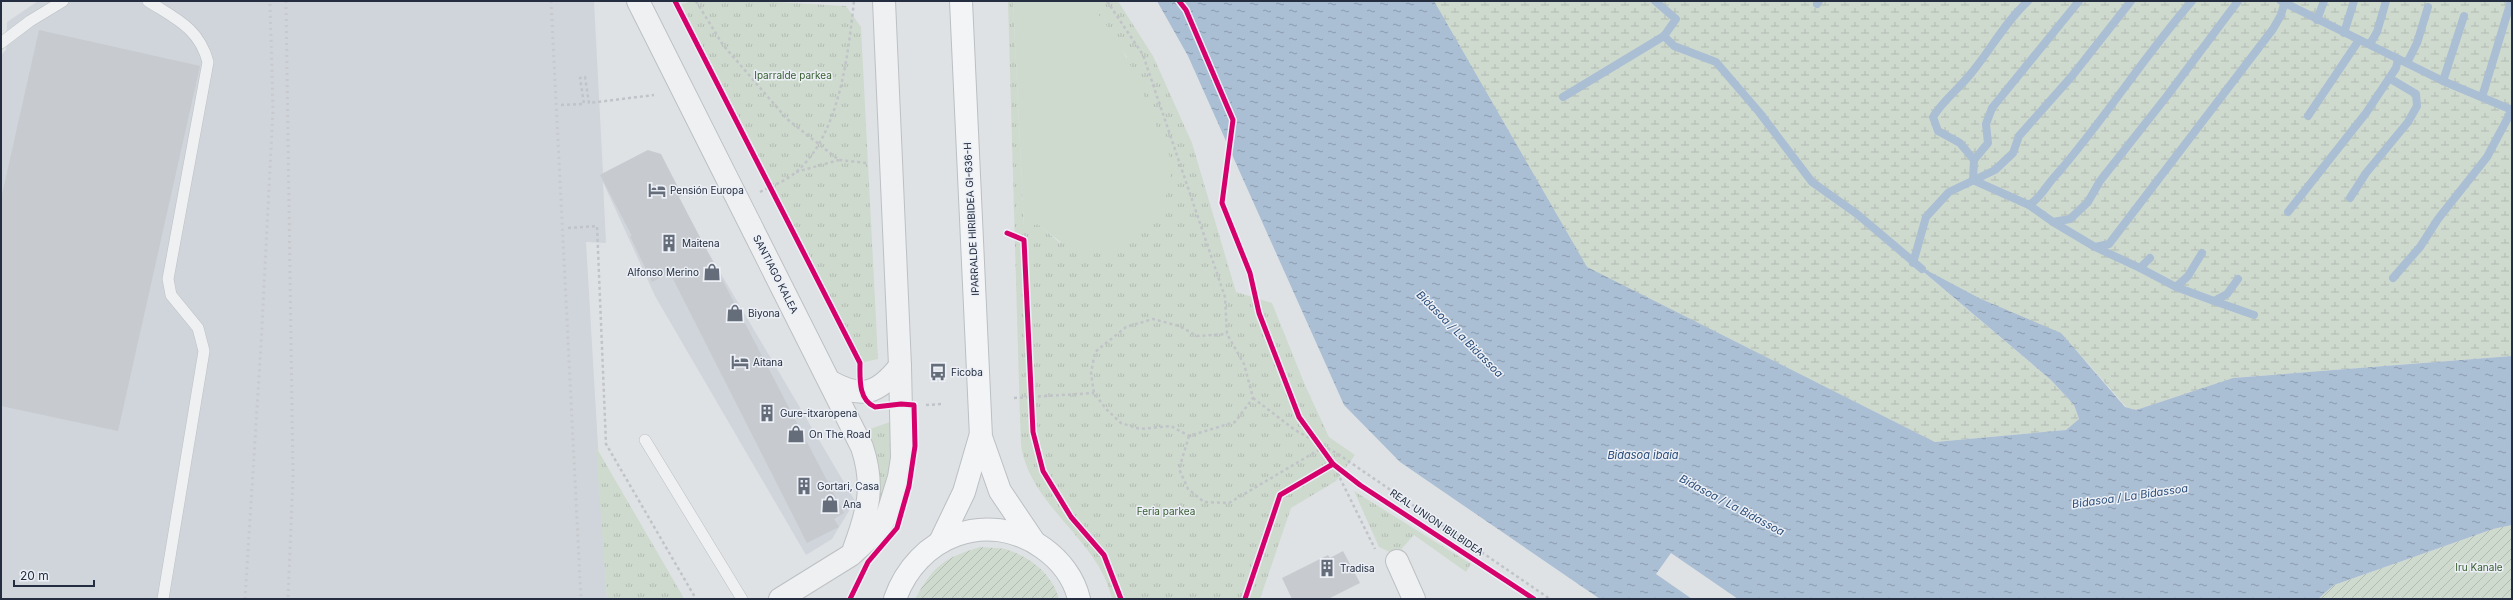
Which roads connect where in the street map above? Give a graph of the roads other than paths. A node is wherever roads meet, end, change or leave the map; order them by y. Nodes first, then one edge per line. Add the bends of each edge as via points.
1 (63, 1) edge
2 (148, 1) edge
3 (638, 1) edge
4 (884, 1) edge
5 (961, 1) edge
6 (1, 43) edge
7 (900, 366) junction
8 (831, 382) junction
9 (981, 437) junction
10 (645, 440) dead end
11 (1032, 540) junction
12 (940, 542) junction
13 (851, 555) junction
14 (1397, 561) road end
15 (163, 599) edge
16 (742, 599) edge
17 (780, 599) edge
18 (895, 599) edge
19 (1079, 599) edge
20 (1414, 599) edge

1 - 6 lane
2 - 15 lane via 194,32 204,46 208,62 168,279 171,294 198,328 204,351
3 - 8 street, SANTIAGO KALEA
4 - 7 street
5 - 9 main road, IPARRALDE HIRIBIDEA GI-636-H
7 - 8 street via 887,381 874,390 847,391
7 - 13 street via 907,404 902,458 894,499 878,530
8 - 13 street, SANTIAGO KALEA via 869,466 869,500
9 - 11 main road, IPARRALDE HIRIBIDEA GI-636-H via 1000,491
9 - 12 main road, IPARRALDE HIRIBIDEA GI-636-H via 964,492
10 - 16 lane
11 - 12 main road, IPARRALDE HIRIBIDEA GI-636-H via 1010,532 986,529 962,533
11 - 19 main road, IPARRALDE HIRIBIDEA GI-636-H via 1051,553 1067,571
12 - 18 main road, IPARRALDE HIRIBIDEA GI-636-H via 920,557 905,576
13 - 17 street
14 - 20 street

